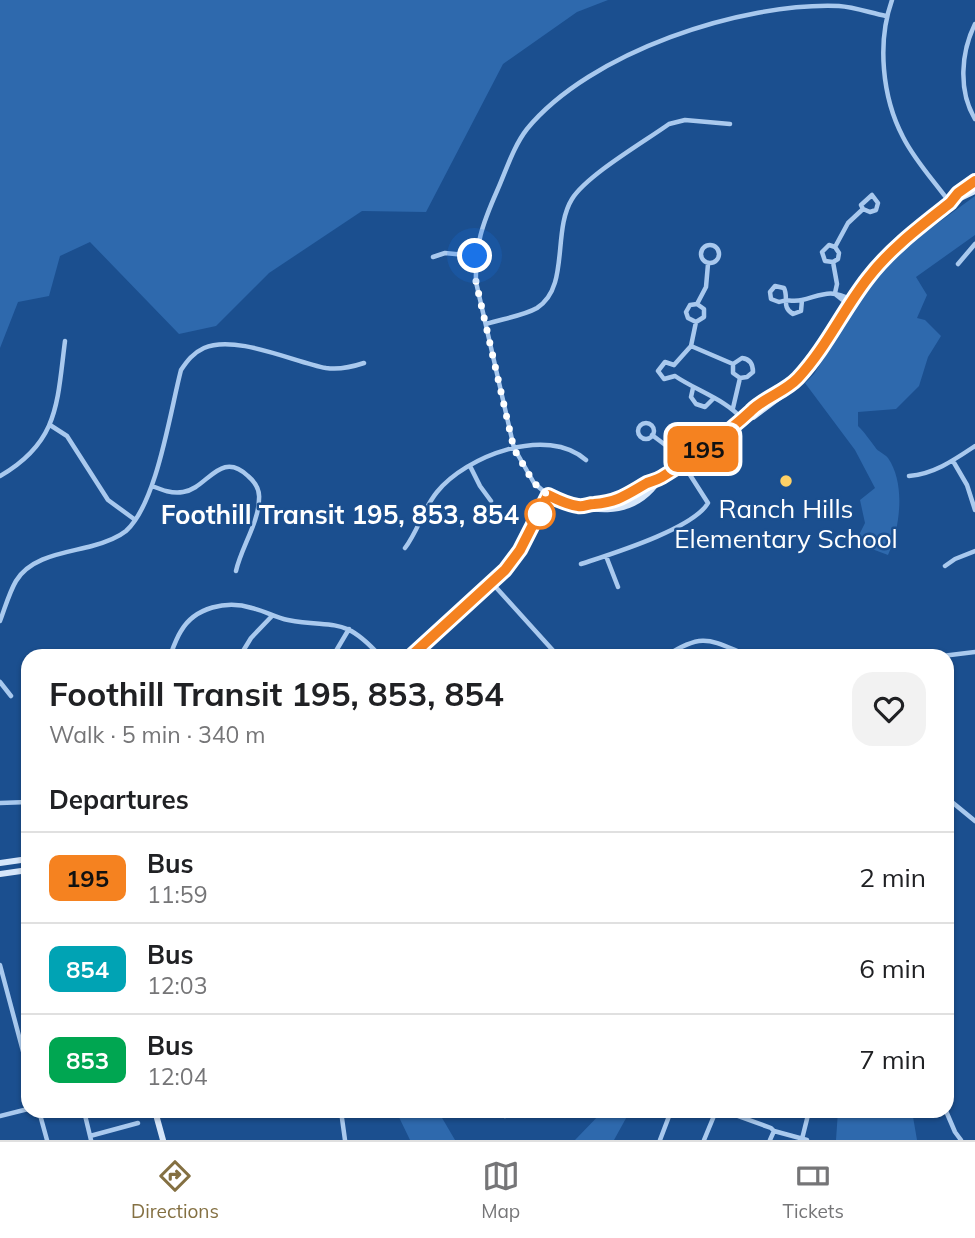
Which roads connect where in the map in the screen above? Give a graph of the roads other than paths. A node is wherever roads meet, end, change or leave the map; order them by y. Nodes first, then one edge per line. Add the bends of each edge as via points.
1 (892, 0) edge
2 (886, 16) junction
3 (975, 24) edge
4 (975, 119) edge
5 (730, 124) dead end
6 (975, 181) edge
7 (975, 191) edge
8 (950, 203) junction
9 (863, 209) dead end
10 (975, 244) edge
11 (835, 247) junction
12 (475, 256) junction
13 (433, 257) dead end
14 (833, 262) junction
15 (708, 264) junction
16 (958, 264) dead end
17 (835, 294) junction
18 (803, 300) junction
19 (851, 303) junction
20 (697, 304) junction
21 (696, 322) junction
22 (485, 324) junction
23 (65, 341) dead end
24 (691, 346) junction
25 (364, 363) dead end
26 (733, 364) junction
27 (674, 365) junction
28 (675, 376) junction
29 (740, 378) junction
30 (693, 388) junction
31 (713, 399) junction
32 (733, 408) junction
33 (743, 420) junction
34 (50, 425) junction
35 (652, 435) dead end
36 (975, 446) edge
37 (514, 449) junction
38 (586, 460) dead end
39 (953, 461) junction
40 (683, 463) junction
41 (470, 466) junction
42 (0, 476) edge
43 (909, 476) dead end
44 (152, 486) junction
45 (548, 495) junction
46 (491, 500) dead end
47 (975, 510) edge
48 (134, 520) junction
49 (405, 548) dead end
50 (975, 551) edge
51 (606, 556) junction
52 (581, 564) dead end
53 (945, 566) dead end
54 (236, 571) dead end
55 (492, 583) junction
56 (618, 587) dead end
57 (272, 616) junction
58 (0, 621) edge
59 (349, 629) junction
60 (173, 649) edge
61 (244, 649) edge
62 (337, 649) edge
63 (373, 649) edge
64 (419, 649) edge
65 (552, 649) edge
66 (676, 649) edge
67 (731, 649) edge
68 (975, 652) edge
69 (954, 655) edge
70 (0, 682) edge
71 (11, 696) dead end
72 (21, 802) edge
73 (0, 803) edge
74 (954, 804) edge
75 (975, 821) edge
76 (21, 860) edge
77 (0, 863) edge
78 (21, 871) edge
79 (0, 874) edge
80 (0, 965) edge
81 (21, 1044) edge
82 (21, 1111) edge
83 (0, 1116) edge
84 (41, 1118) edge
85 (86, 1118) edge
86 (157, 1118) edge
87 (342, 1118) edge
88 (668, 1118) edge
89 (713, 1118) edge
90 (740, 1118) edge
91 (808, 1118) edge
92 (949, 1118) edge
93 (745, 1120) joint
94 (138, 1123) dead end
95 (774, 1131) junction
96 (90, 1138) edge
97 (804, 1139) edge
98 (47, 1140) edge
99 (163, 1140) edge
100 (345, 1140) edge
101 (660, 1140) edge
102 (704, 1140) edge
103 (770, 1140) edge
104 (961, 1140) edge

1 - 2 street
2 - 8 street via 883,58 895,120 914,156
2 - 12 street via 841,6 763,10 672,37 603,68 554,101 526,131 485,218
3 - 4 street via 966,42 963,79
5 - 22 street via 685,120 669,124 581,186 562,224 556,280 549,296 536,309
6 - 8 main road
7 - 8 main road
8 - 19 main road via 894,249
9 - 11 street via 848,223
10 - 16 street
11 - 14 street via 839,256
11 - 14 street via 829,245 822,252 825,261
12 - 13 street via 445,253
12 - 22 street
14 - 17 street
15 - 15 street via 716,262 720,254 712,244 701,253
15 - 20 street via 704,293
17 - 18 street
17 - 19 street
18 - 18 street via 803,309 795,315 788,310 785,300
19 - 33 main road via 796,380
20 - 21 street via 705,313
20 - 21 street via 686,312
21 - 24 street
22 - 37 street
23 - 34 street
24 - 26 street
24 - 27 street
25 - 44 street via 328,368 239,344 206,346 191,355 181,370
26 - 29 street via 733,373
26 - 29 street via 742,358 752,364 751,375
27 - 28 street
27 - 28 street via 665,362 658,371 664,379
28 - 30 street
29 - 32 street
30 - 31 street
30 - 31 street via 691,397 700,407
31 - 32 street
32 - 33 street
33 - 40 main road
34 - 42 street via 32,453
34 - 48 street via 67,436 107,500
35 - 40 street
36 - 39 street
37 - 38 street via 561,446
37 - 41 street via 487,455
37 - 45 street via 534,483
39 - 43 street via 923,475
39 - 47 street
40 - 45 main road via 616,501 582,507
40 - 51 street via 708,503 703,512
41 - 46 street
41 - 49 street via 437,491
44 - 48 street
44 - 54 street via 184,492 219,469 231,467 255,482 260,498
45 - 55 main road via 520,550
48 - 58 street via 116,538 30,566 16,581
50 - 53 street
51 - 52 street
51 - 56 street
55 - 64 main road
55 - 65 street
57 - 59 street
57 - 60 street via 238,604 218,605 198,614 181,630
57 - 61 street
59 - 62 street
59 - 63 street
66 - 67 street via 704,639
68 - 69 street
70 - 71 street
72 - 73 street
74 - 75 street
76 - 77 main road
78 - 79 main road
80 - 81 street
82 - 83 street
84 - 98 street
85 - 96 street
86 - 99 main road
87 - 100 street
88 - 101 street
89 - 102 street
90 - 93 street
91 - 97 street
92 - 104 street
93 - 95 street
94 - 96 street
95 - 97 street
95 - 103 street

